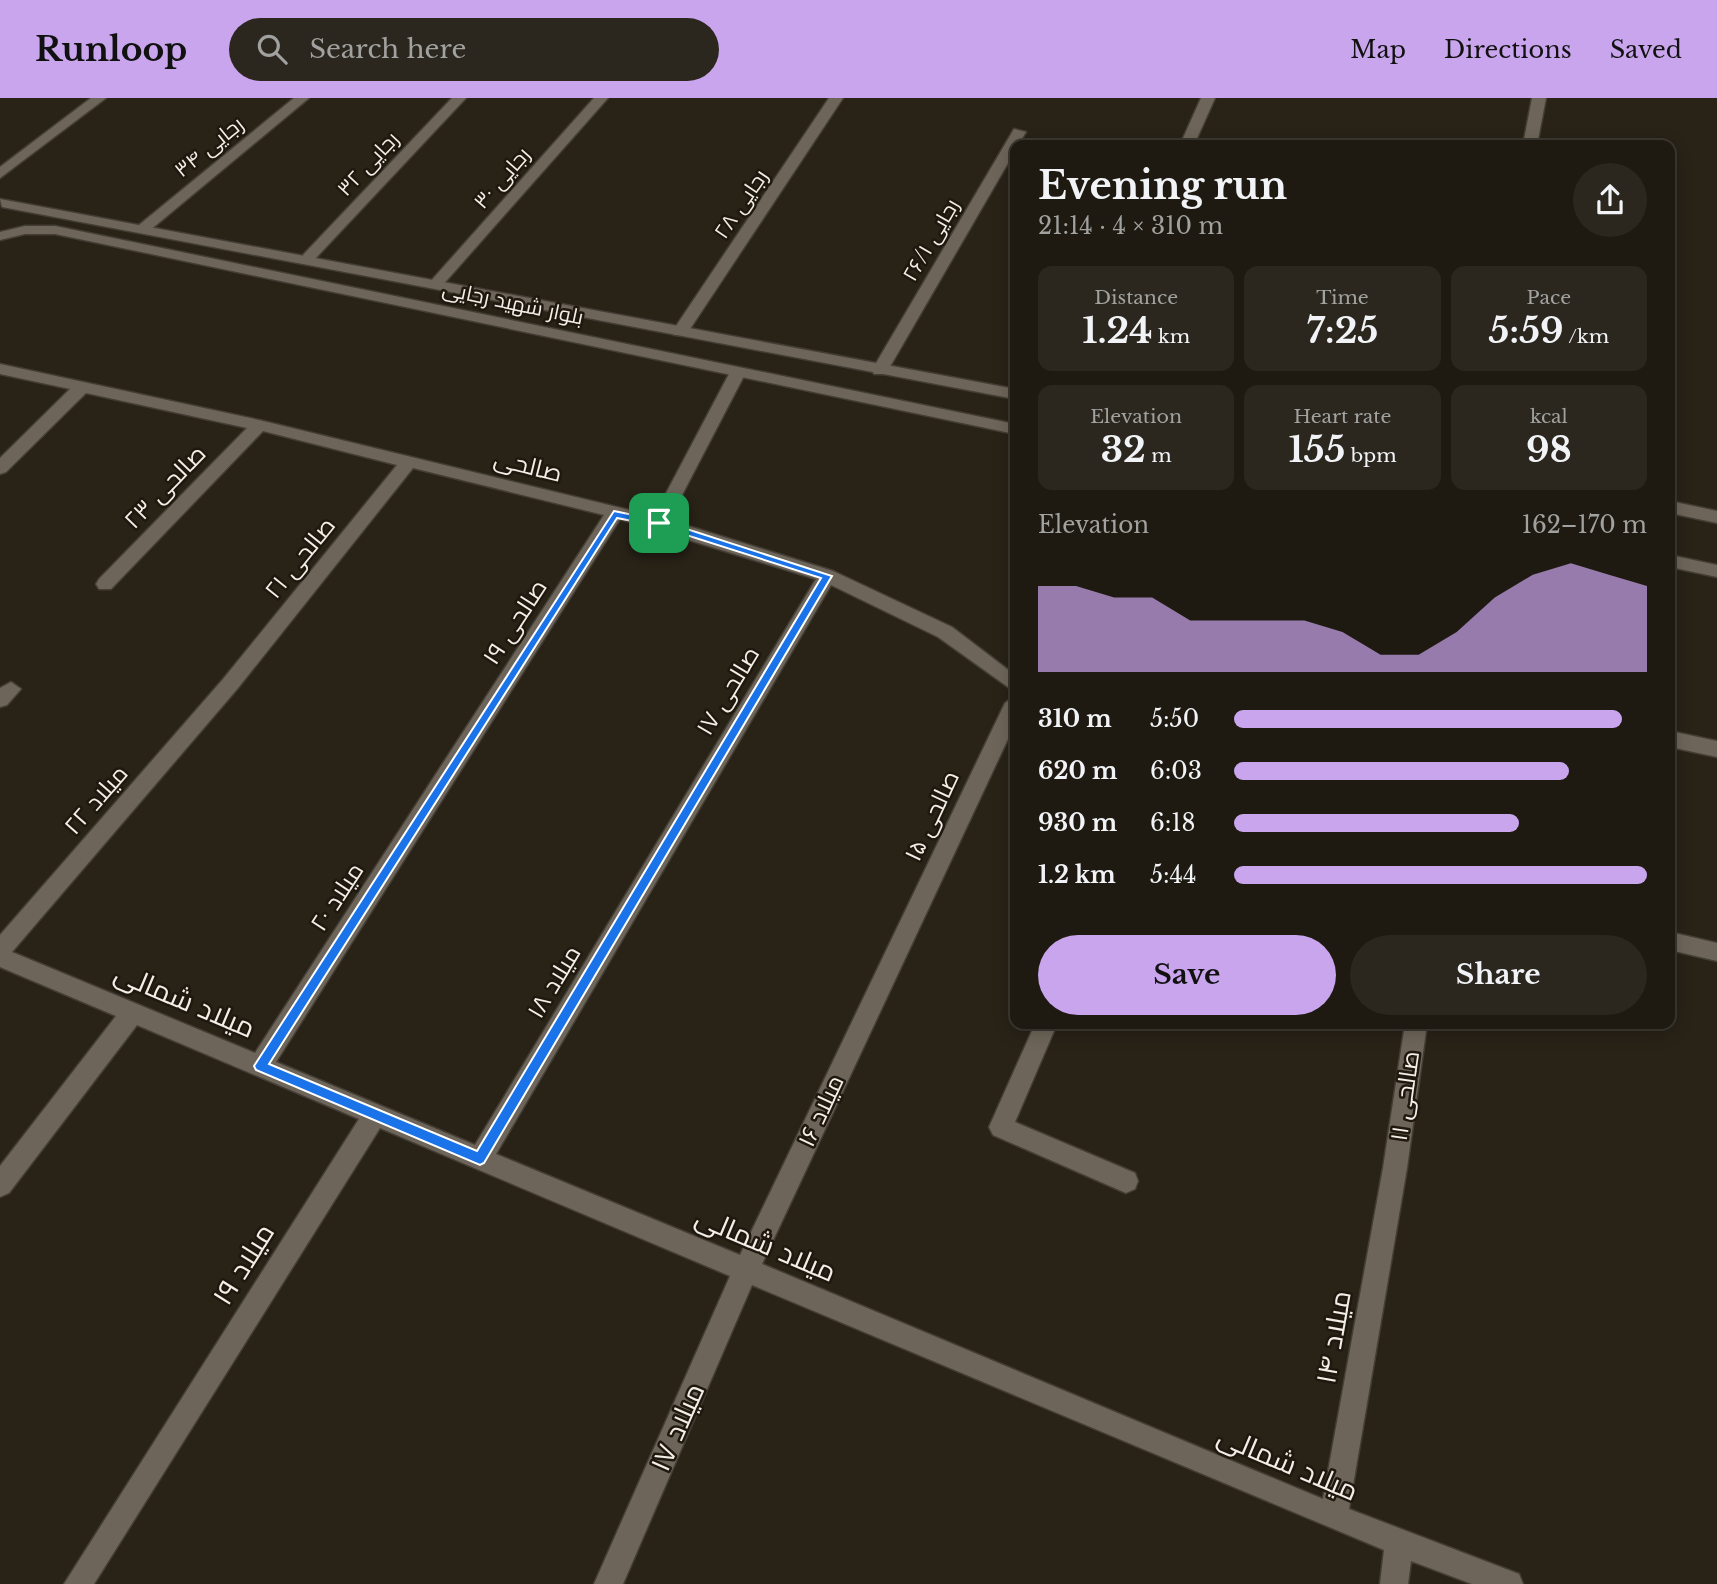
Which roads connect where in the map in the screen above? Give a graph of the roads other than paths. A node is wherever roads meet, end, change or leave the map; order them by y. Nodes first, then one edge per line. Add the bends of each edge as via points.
1 (99, 98) edge
2 (302, 98) edge
3 (460, 98) edge
4 (601, 98) edge
5 (836, 98) edge
6 (1208, 98) edge
7 (1539, 98) edge
8 (1019, 132) dead end
9 (1014, 140) edge
10 (1189, 140) edge
11 (1531, 140) edge
12 (1010, 147) edge
13 (0, 174) edge
14 (1, 202) edge
15 (144, 228) junction
16 (1, 236) edge
17 (308, 258) junction
18 (435, 285) junction
19 (680, 332) junction
20 (0, 369) edge
21 (880, 370) junction
22 (737, 374) junction
23 (82, 387) junction
24 (1010, 393) edge
25 (259, 425) junction
26 (1010, 428) edge
27 (408, 463) junction
28 (0, 468) edge
29 (1675, 508) edge
30 (614, 514) junction
31 (1717, 517) edge
32 (659, 523) junction
33 (1675, 562) edge
34 (1717, 571) edge
35 (827, 576) junction
36 (105, 584) dead end
37 (1010, 681) edge
38 (231, 683) joint
39 (1010, 713) edge
40 (1675, 740) edge
41 (1717, 749) edge
42 (458, 757) joint
43 (674, 833) joint
44 (1675, 942) edge
45 (897, 951) joint
46 (1717, 952) edge
47 (0, 954) edge
48 (132, 1012) junction
49 (1044, 1029) edge
50 (1415, 1029) edge
51 (260, 1066) junction
52 (375, 1114) junction
53 (480, 1158) junction
54 (1395, 1168) joint
55 (1126, 1181) dead end
56 (0, 1185) edge
57 (746, 1270) junction
58 (1334, 1517) junction
59 (1399, 1544) junction
60 (78, 1584) edge
61 (608, 1584) edge
62 (1394, 1584) edge
63 (1509, 1584) edge

1 - 13 street
2 - 15 street, رجایی ۳۴
3 - 17 street, رجایی ۳۲
4 - 18 street, رجایی ۳۰
5 - 19 street, رجایی ۲۸
6 - 10 street
7 - 11 street
8 - 9 street, رجایی ۲۶/۱
12 - 21 street, رجایی ۲۶/۱
14 - 15 street, بلوار شهید رجایی
14 - 16 street via 8,223
15 - 17 street, بلوار شهید رجایی
16 - 22 street, بلوار شهید رجایی via 55,230
17 - 18 street, بلوار شهید رجایی
18 - 19 street, بلوار شهید رجایی
19 - 21 street, بلوار شهید رجایی
20 - 23 street, صالحی
21 - 24 street, بلوار شهید رجایی
22 - 26 street, بلوار شهید رجایی
22 - 32 street
23 - 25 street, صالحی
23 - 28 street
25 - 27 street, صالحی
25 - 36 street, صالحی ۲۳
27 - 30 street, صالحی
27 - 38 street, صالحی ۲۱
29 - 31 street
30 - 32 street, صالحی
30 - 42 street, صالحی ۱۹
32 - 35 street, صالحی
33 - 34 street
35 - 37 street, صالحی via 945,632
35 - 43 street, صالحی ۱۷
38 - 47 street, میلاد ۲۲
39 - 45 street, صالحی ۱۵
40 - 41 street
42 - 51 street, میلاد ۲۰
43 - 53 street, میلاد ۱۸
44 - 46 street
45 - 57 street, میلاد ۱۶
47 - 48 street, میلاد شمالی
48 - 51 street, میلاد شمالی
48 - 56 street
49 - 55 street via 1001,1127
50 - 54 street, صالحی ۱۱
51 - 52 street, میلاد شمالی
52 - 53 street, میلاد شمالی
52 - 60 street, میلاد ۱۹
53 - 57 street, میلاد شمالی
54 - 58 street, میلاد ۱۴
57 - 58 street, میلاد شمالی
57 - 61 street, میلاد ۱۷
58 - 59 street, میلاد شمالی
59 - 62 street
59 - 63 street, میلاد شمالی

